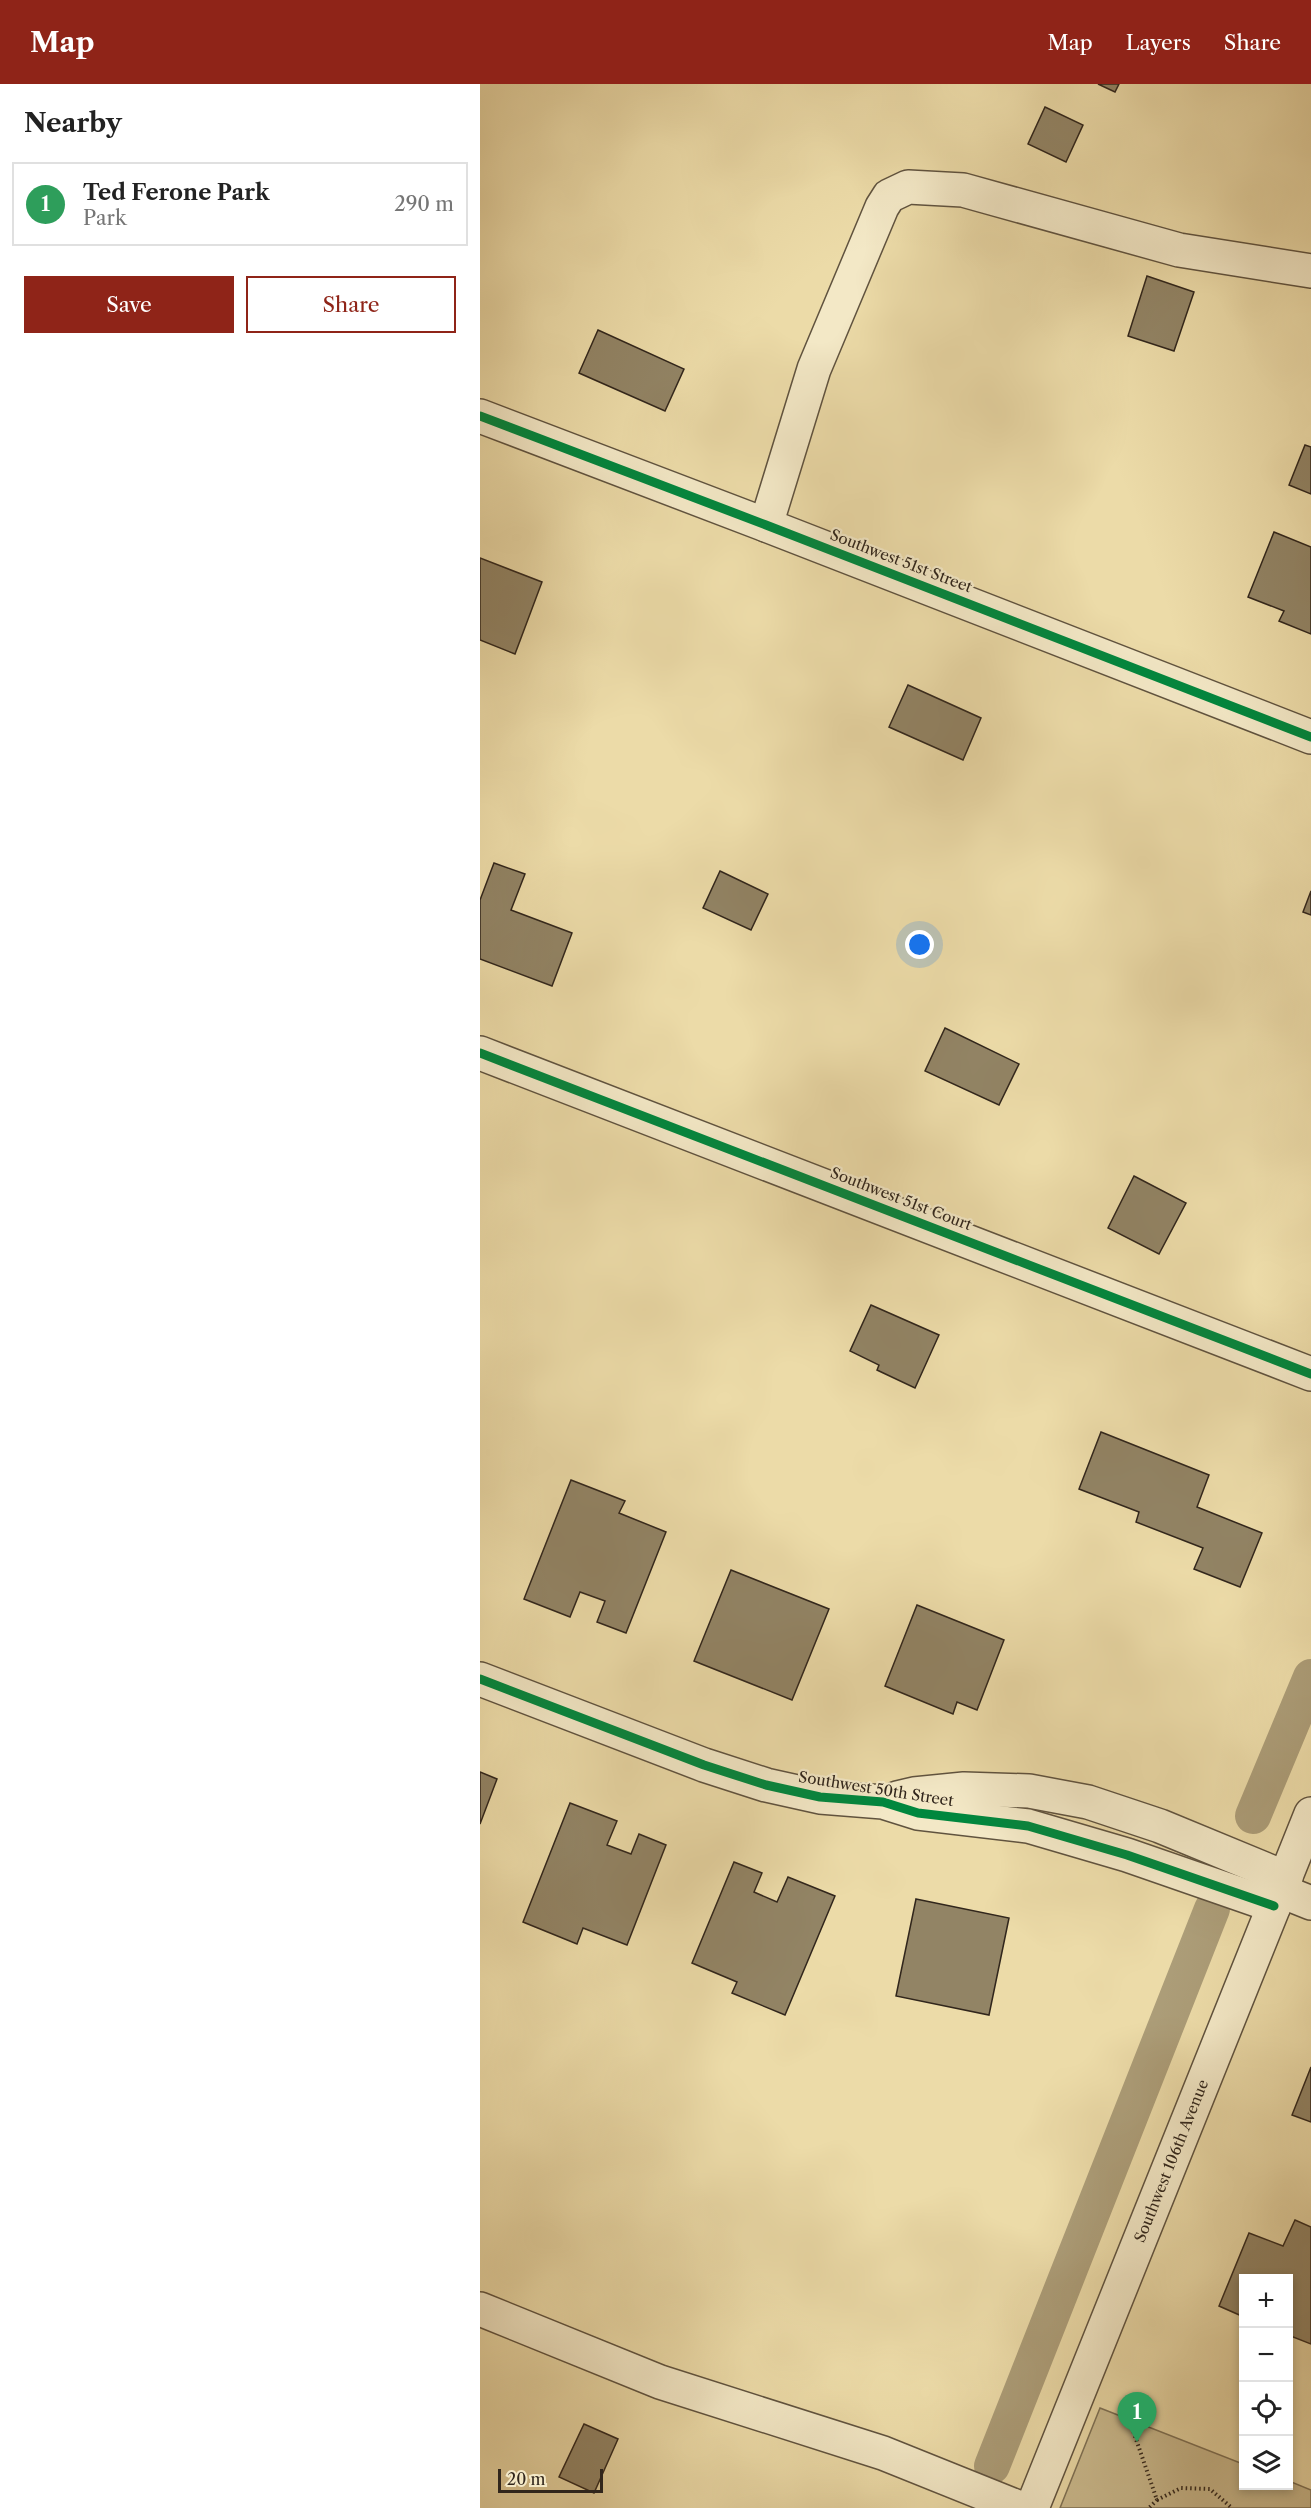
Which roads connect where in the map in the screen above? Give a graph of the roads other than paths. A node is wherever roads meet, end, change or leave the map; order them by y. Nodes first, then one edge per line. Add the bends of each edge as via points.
1 (1311, 271) edge
2 (480, 416) edge
3 (766, 525) junction
4 (1311, 737) edge
5 (480, 1053) edge
6 (1311, 1374) edge
7 (480, 1678) edge
8 (1076, 1799) junction
9 (883, 1802) junction
10 (1311, 1814) edge
11 (1066, 1838) junction
12 (1280, 1892) junction
13 (1311, 1903) edge
14 (480, 2309) edge
15 (1020, 2508) edge
16 (1032, 2508) edge

1 - 3 street via 1179,250 963,190 908,187 889,196 882,207 814,369
2 - 3 street, Southwest 51st Street
3 - 4 street, Southwest 51st Street
5 - 6 street, Southwest 51st Court
7 - 9 street, Southwest 50th Street via 766,1785 820,1797
8 - 9 street, Southwest 50th Street via 1029,1791 964,1789
8 - 11 street
8 - 12 street, Southwest 50th Street via 1160,1826
9 - 11 street, Southwest 50th Street via 918,1813 1028,1826
10 - 12 street, Southwest 106th Avenue
11 - 12 street, Southwest 50th Street
12 - 13 street, Southwest 50th Street
12 - 16 street, Southwest 106th Avenue
14 - 15 street via 660,2382 883,2453

